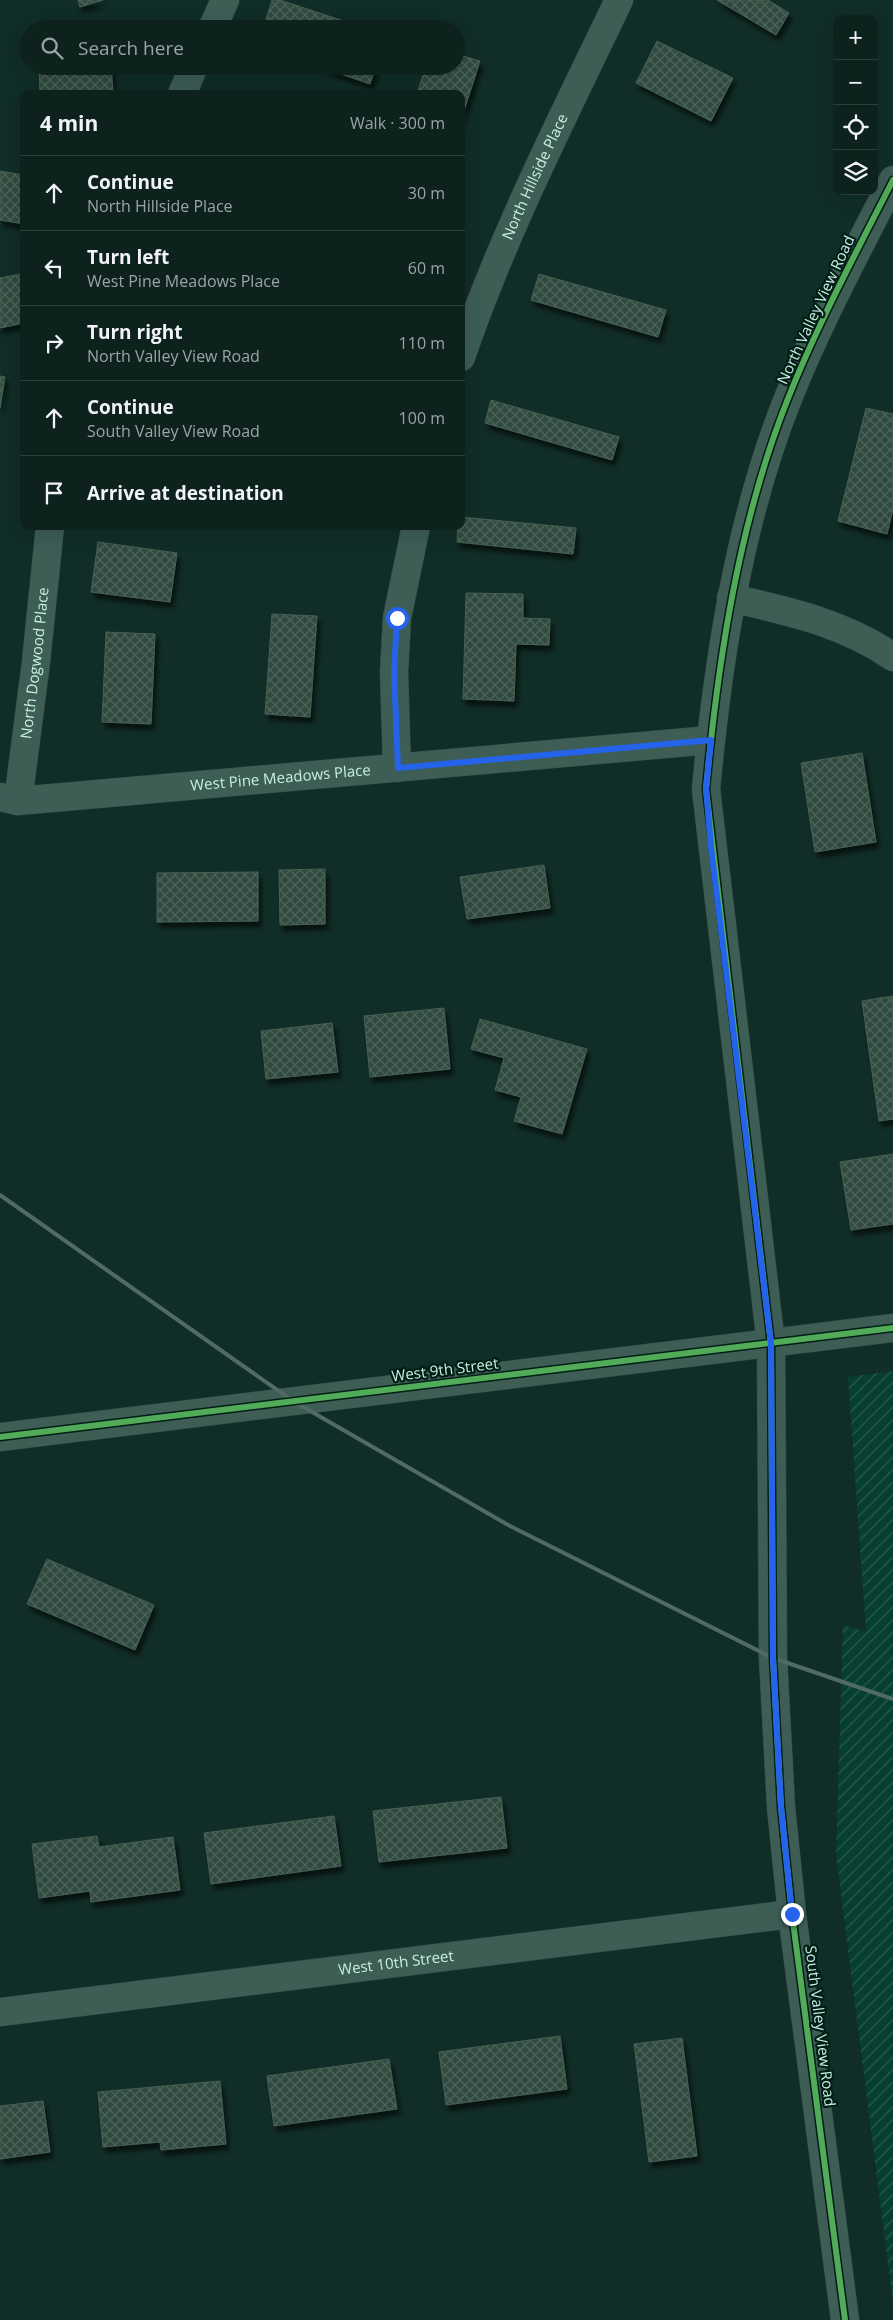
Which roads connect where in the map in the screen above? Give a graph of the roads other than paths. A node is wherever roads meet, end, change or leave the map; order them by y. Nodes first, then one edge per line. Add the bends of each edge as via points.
1 (225, 0) edge
2 (619, 0) edge
3 (216, 20) edge
4 (190, 75) edge
5 (184, 90) edge
6 (893, 180) edge
7 (465, 345) edge
8 (50, 530) edge
9 (415, 530) edge
10 (731, 598) junction
11 (893, 656) edge
12 (711, 740) junction
13 (398, 768) junction
14 (9, 799) edge
15 (893, 1328) edge
16 (771, 1344) junction
17 (0, 1437) edge
18 (792, 1914) junction
19 (0, 2012) edge
20 (845, 2320) edge

1 - 3 street
2 - 7 street, North Hillside Place via 528,192 480,301
4 - 5 street
6 - 10 street, North Valley View Road via 822,318 786,402 764,467
8 - 14 street, North Dogwood Place via 36,662
9 - 13 street via 397,618 394,672
10 - 11 street via 828,623 875,644
10 - 12 street, North Valley View Road
12 - 13 street, West Pine Meadows Place
12 - 16 street, North Valley View Road via 706,789 711,847
13 - 14 street, West Pine Meadows Place
15 - 16 street, West 9th Street
16 - 17 street, West 9th Street
16 - 18 street, South Valley View Road via 773,1658 781,1807
18 - 19 street, West 10th Street
18 - 20 street, South Valley View Road

